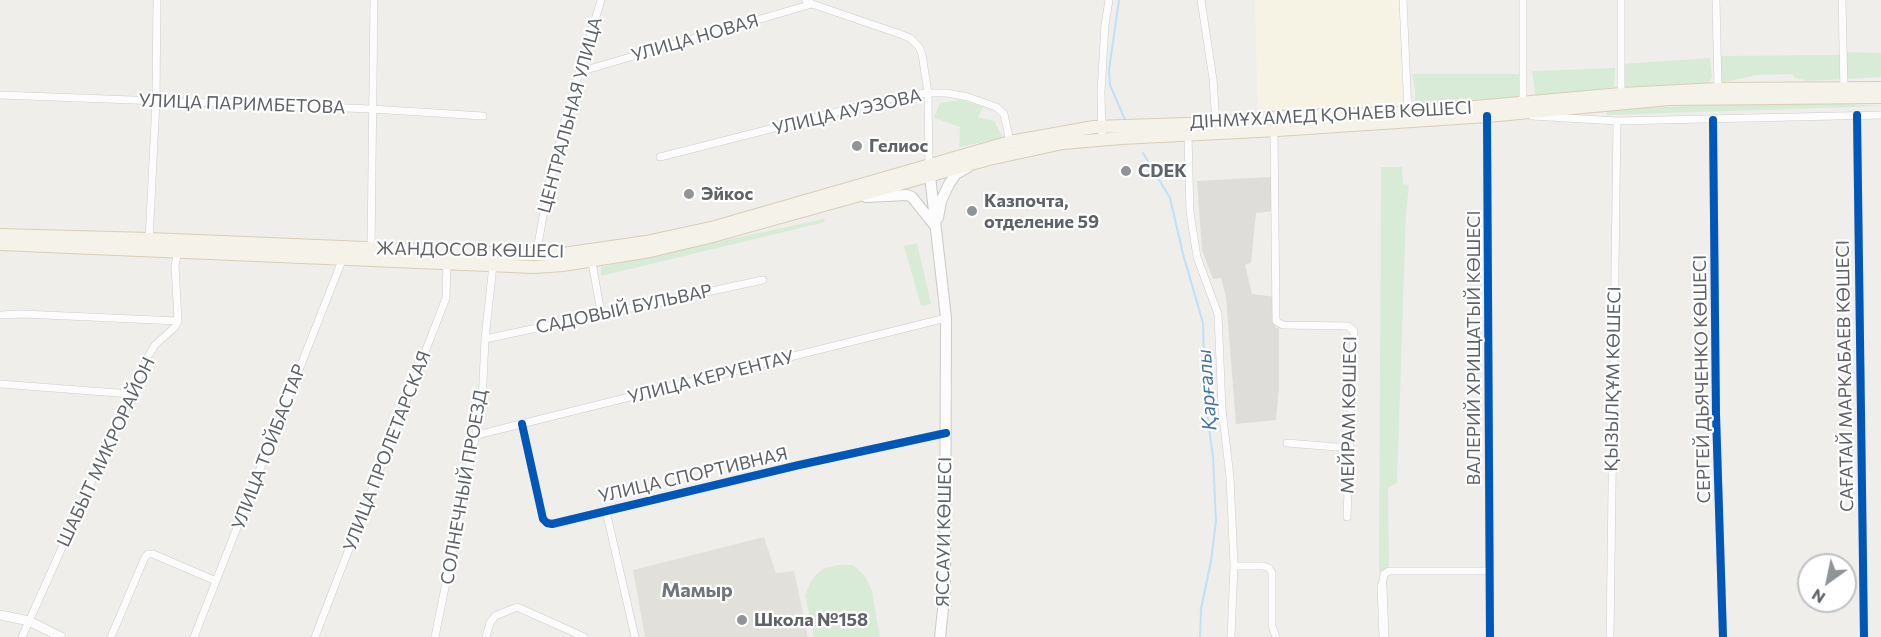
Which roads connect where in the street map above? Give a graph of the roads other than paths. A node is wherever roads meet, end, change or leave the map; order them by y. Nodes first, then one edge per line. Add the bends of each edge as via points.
1 (157, 0) edge
2 (374, 0) edge
3 (601, 0) edge
4 (1109, 0) edge
5 (1201, 0) edge
6 (1403, 0) edge
7 (1522, 0) edge
8 (1621, 0) edge
9 (1716, 0) edge
10 (1842, 0) edge
11 (809, 2) edge
12 (579, 72) junction
13 (1881, 88) edge
14 (1718, 89) junction
15 (928, 93) junction
16 (1844, 93) junction
17 (1622, 94) junction
18 (0, 95) edge
19 (1881, 97) edge
20 (156, 102) junction
21 (1523, 104) junction
22 (372, 109) junction
23 (1408, 113) junction
24 (1505, 114) junction
25 (1857, 115) junction
26 (1881, 115) edge
27 (483, 116) dead end
28 (1713, 120) junction
29 (1487, 121) junction
30 (1617, 121) junction
31 (1216, 123) junction
32 (1274, 130) junction
33 (1120, 132) junction
34 (1102, 133) junction
35 (1188, 135) junction
36 (1010, 142) junction
37 (660, 157) dead end
38 (989, 159) junction
39 (930, 171) junction
40 (857, 197) junction
41 (936, 227) junction
42 (0, 235) edge
43 (0, 244) edge
44 (149, 245) junction
45 (178, 252) junction
46 (371, 253) junction
47 (344, 258) junction
48 (535, 261) junction
49 (447, 262) junction
50 (592, 262) junction
51 (493, 265) junction
52 (763, 280) dead end
53 (601, 313) junction
54 (0, 315) edge
55 (946, 318) junction
56 (178, 321) junction
57 (485, 339) junction
58 (0, 384) edge
59 (131, 394) junction
60 (522, 424) junction
61 (946, 433) junction
62 (477, 435) junction
63 (1287, 443) dead end
64 (1349, 448) junction
65 (606, 511) junction
66 (1347, 517) dead end
67 (1234, 566) junction
68 (1490, 571) junction
69 (216, 581) junction
70 (1382, 586) joint
71 (0, 615) edge
72 (29, 621) junction
73 (22, 637) edge
74 (61, 637) edge
75 (111, 637) edge
76 (194, 637) edge
77 (315, 637) edge
78 (435, 637) edge
79 (486, 637) edge
80 (584, 637) edge
81 (635, 637) edge
82 (940, 637) edge
83 (1231, 637) edge
84 (1276, 637) edge
85 (1384, 637) edge
86 (1490, 637) edge
87 (1610, 637) edge
88 (1724, 637) edge
89 (1864, 637) edge

1 - 20 street
2 - 22 street
3 - 12 street, ЦЕНТРАЛЬНАЯ УЛИЦА
4 - 34 street via 1101,92
5 - 31 street
6 - 23 street
7 - 21 street
8 - 17 street
9 - 14 street
10 - 16 street
11 - 12 street, УЛИЦА НОВАЯ
11 - 15 street via 910,38 922,54
12 - 48 street, ЦЕНТРАЛЬНАЯ УЛИЦА via 548,188
13 - 16 main road, ДІНМҰХАМЕД ҚОНАЕВ КӨШЕСІ
14 - 16 main road, ДІНМҰХАМЕД ҚОНАЕВ КӨШЕСІ
14 - 17 main road, ДІНМҰХАМЕД ҚОНАЕВ КӨШЕСІ
15 - 36 street, УЛИЦА АУЭЗОВА via 968,97 996,107 1004,114
15 - 37 street, УЛИЦА АУЭЗОВА via 900,96
15 - 39 street
16 - 19 main road, ДІНМҰХАМЕД ҚОНАЕВ КӨШЕСІ
16 - 24 main road, ДІНМҰХАМЕД ҚОНАЕВ КӨШЕСІ via 1669,99
17 - 21 main road, ДІНМҰХАМЕД ҚОНАЕВ КӨШЕСІ
18 - 20 street, УЛИЦА ПАРИМБЕТОВА
20 - 22 street, УЛИЦА ПАРИМБЕТОВА
20 - 44 street
21 - 23 main road, ДІНМҰХАМЕД ҚОНАЕВ КӨШЕСІ
22 - 27 street, УЛИЦА ПАРИМБЕТОВА
22 - 46 street
23 - 31 main road, ДІНМҰХАМЕД ҚОНАЕВ КӨШЕСІ via 1290,116
24 - 29 main road, ДІНМҰХАМЕД ҚОНАЕВ КӨШЕСІ
24 - 30 street
25 - 26 street
25 - 28 street
25 - 89 street, САҒАТАЙ МАРКАБАЕВ КӨШЕСІ
28 - 30 street
28 - 88 street, СЕРГЕЙ ДЬЯЧЕНКО КӨШЕСІ via 1716,414
29 - 32 main road, ДІНМҰХАМЕД ҚОНАЕВ КӨШЕСІ
29 - 68 street, ВАЛЕРИЙ ХРИЩАТЫЙ КӨШЕСІ
30 - 87 street, ҚЫЗЫЛҚҰМ КӨШЕСІ
31 - 33 main road, ДІНМҰХАМЕД ҚОНАЕВ КӨШЕСІ via 1133,125
32 - 35 main road, ДІНМҰХАМЕД ҚОНАЕВ КӨШЕСІ
32 - 64 street, МЕЙРАМ КӨШЕСІ via 1276,321 1283,325 1348,326 1354,331
33 - 34 main road, ДІНМҰХАМЕД ҚОНАЕВ КӨШЕСІ
33 - 35 main road, ДІНМҰХАМЕД ҚОНАЕВ КӨШЕСІ via 1139,137
34 - 36 main road, ДІНМҰХАМЕД ҚОНАЕВ КӨШЕСІ
34 - 38 main road, ДІНМҰХАМЕД ҚОНАЕВ КӨШЕСІ
35 - 67 street via 1190,212 1197,257 1218,314
36 - 39 main road, ДІНМҰХАМЕД ҚОНАЕВ КӨШЕСІ
38 - 39 main road, ДІНМҰХАМЕД ҚОНАЕВ КӨШЕСІ
38 - 41 main road via 956,174 948,184
39 - 40 main road, ЖАНДОСОВ КӨШЕСІ via 911,181
39 - 41 main road, ЯССАУИ КӨШЕСІ
39 - 48 main road, ЖАНДОСОВ КӨШЕСІ via 715,227
40 - 41 main road via 908,195
40 - 50 main road, ЖАНДОСОВ КӨШЕСІ via 709,237
41 - 55 main road, ЯССАУИ КӨШЕСІ
42 - 44 main road, ЖАНДОСОВ КӨШЕСІ
43 - 44 main road, ЖАНДОСОВ КӨШЕСІ
44 - 45 main road, ЖАНДОСОВ КӨШЕСІ
44 - 46 main road, ЖАНДОСОВ КӨШЕСІ
45 - 47 main road, ЖАНДОСОВ КӨШЕСІ
45 - 56 street
46 - 47 main road, ЖАНДОСОВ КӨШЕСІ
46 - 48 main road, ЖАНДОСОВ КӨШЕСІ
46 - 49 main road, ЖАНДОСОВ КӨШЕСІ
47 - 69 street, УЛИЦА ТОЙБАСТАР
48 - 50 main road, ЖАНДОСОВ КӨШЕСІ
48 - 51 main road, ЖАНДОСОВ КӨШЕСІ
49 - 51 main road, ЖАНДОСОВ КӨШЕСІ
49 - 77 street, УЛИЦА ПРОЛЕТАРСКАЯ via 447,298
50 - 53 street
51 - 57 street, СОЛНЕЧНЫЙ ПРОЕЗД
52 - 53 street, САДОВЫЙ БУЛЬВАР
53 - 57 street, САДОВЫЙ БУЛЬВАР
54 - 56 street
55 - 60 street, УЛИЦА КЕРУЕНТАУ
55 - 61 main road, ЯССАУИ КӨШЕСІ
56 - 59 street, ШАБЫТ МИКРОРАЙОН via 155,345
57 - 62 street, СОЛНЕЧНЫЙ ПРОЕЗД
58 - 59 street
59 - 72 street, ШАБЫТ МИКРОРАЙОН
60 - 62 street, УЛИЦА КЕРУЕНТАУ
60 - 65 street, УЛИЦА СПОРТИВНАЯ via 543,519 552,524
61 - 65 street, УЛИЦА СПОРТИВНАЯ
61 - 82 main road, ЯССАУИ КӨШЕСІ via 945,591
62 - 78 street, СОЛНЕЧНЫЙ ПРОЕЗД
63 - 64 street
64 - 66 street, МЕЙРАМ КӨШЕСІ
65 - 81 street
67 - 83 street
67 - 84 street via 1263,566 1272,573 1272,626
68 - 70 street via 1389,571 1384,574
68 - 86 street, ВАЛЕРИЙ ХРИЩАТЫЙ КӨШЕСІ
69 - 75 street via 148,554
69 - 76 street, УЛИЦА ТОЙБАСТАР
70 - 85 street
71 - 72 street
72 - 73 street, ШАБЫТ МИКРОРАЙОН
72 - 74 street
79 - 80 street via 495,616 517,607

